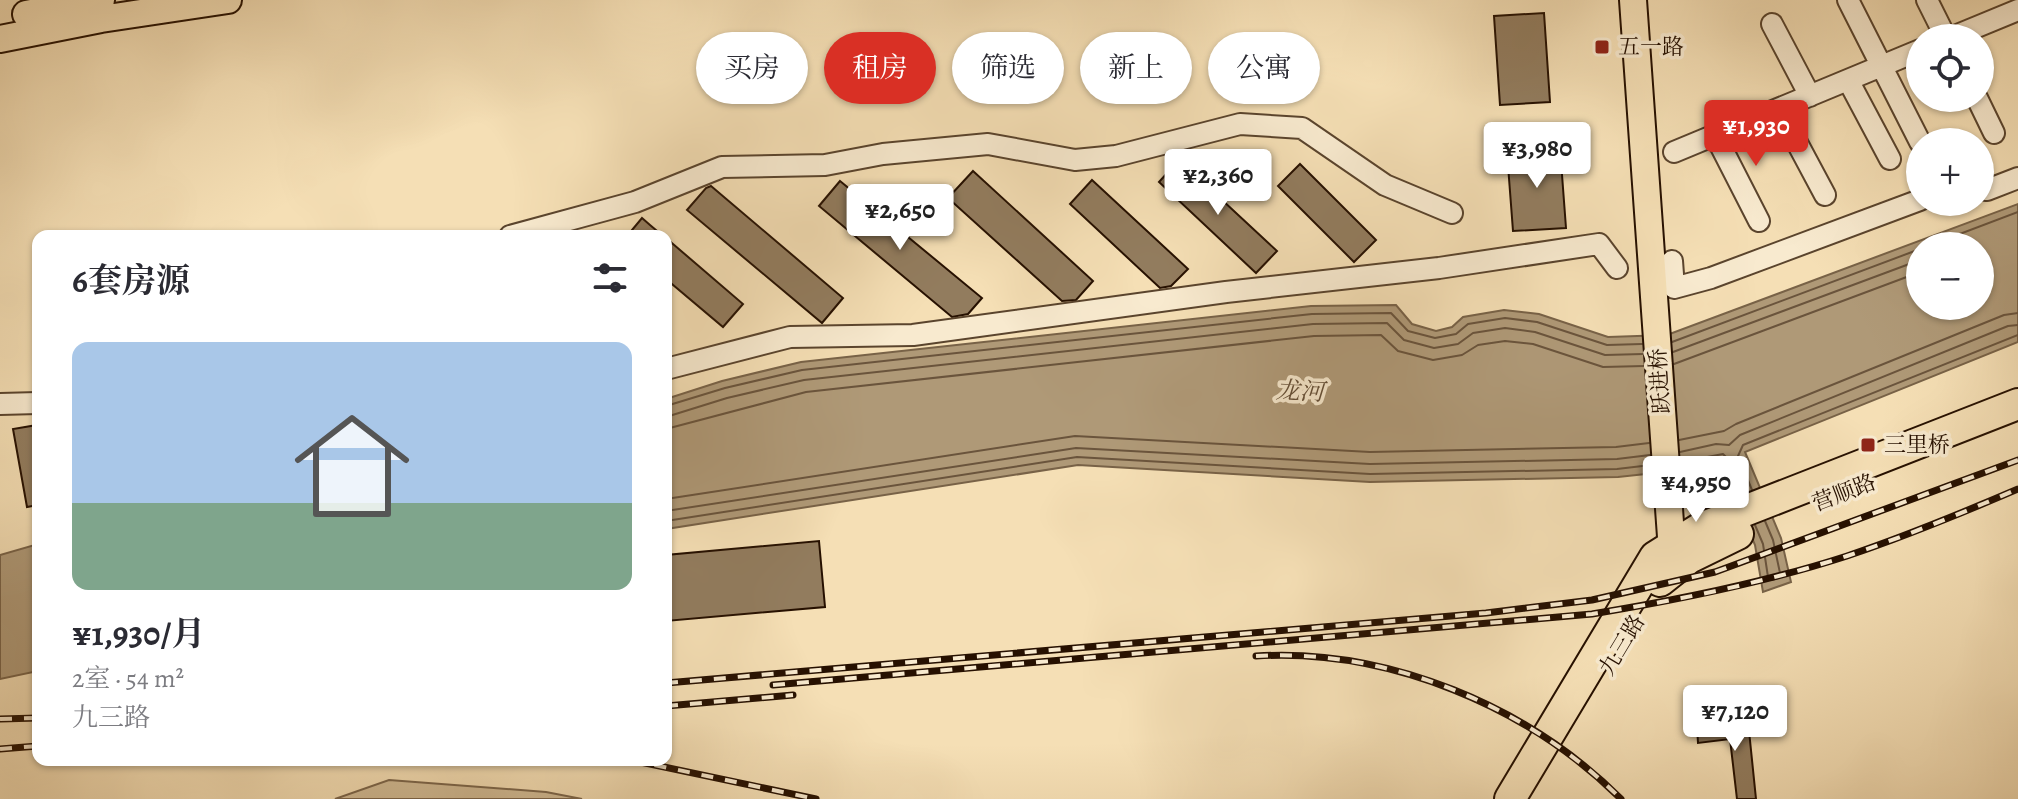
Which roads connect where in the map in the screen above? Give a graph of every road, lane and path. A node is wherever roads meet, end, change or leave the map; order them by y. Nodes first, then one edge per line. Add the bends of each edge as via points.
1 (228, 0) edge
2 (1616, 0) edge
3 (1633, 0) edge
4 (1848, 0) edge
5 (1927, 0) edge
6 (82, 7) edge
7 (2014, 11) edge
8 (0, 20) edge
9 (1772, 24) dead end
10 (1940, 24) edge
11 (1982, 24) edge
12 (0, 39) edge
13 (1906, 56) edge
14 (1882, 66) junction
15 (1848, 80) junction
16 (1810, 96) junction
17 (1779, 109) junction
18 (1913, 128) edge
19 (1715, 135) junction
20 (1674, 152) dead end
21 (1890, 159) dead end
22 (2018, 178) edge
23 (1994, 187) edge
24 (1825, 195) dead end
25 (1906, 205) edge
26 (1452, 213) dead end
27 (1759, 221) dead end
28 (532, 230) edge
29 (1672, 261) dead end
30 (1617, 268) dead end
31 (1648, 327) junction
32 (672, 367) edge
33 (32, 403) edge
34 (0, 404) edge
35 (2018, 404) edge
36 (2018, 425) edge
37 (1772, 510) junction
38 (1667, 557) junction
39 (1510, 799) edge
40 (1530, 799) edge

1 - 6 main road
2 - 31 main road
3 - 31 main road
4 - 14 street
5 - 10 street
6 - 8 main road
6 - 12 main road
7 - 11 street
9 - 16 street
13 - 14 street
14 - 15 street
14 - 18 street
15 - 16 street
15 - 21 street
16 - 17 street
17 - 19 street
17 - 24 street
19 - 20 street
19 - 27 street
22 - 23 street
25 - 29 street via 1674,288
26 - 28 street via 1385,185 1302,128 1240,124 1116,156 1075,160 988,144 825,165 722,167 635,202
30 - 32 street via 1599,244 913,335 790,337
31 - 38 main road, 跃进桥
33 - 34 street
35 - 37 highway, 营顺路
36 - 37 highway, 营顺路
37 - 38 highway, 营顺路 via 1742,522 1709,547
38 - 39 highway, 九三路
38 - 40 highway, 九三路

